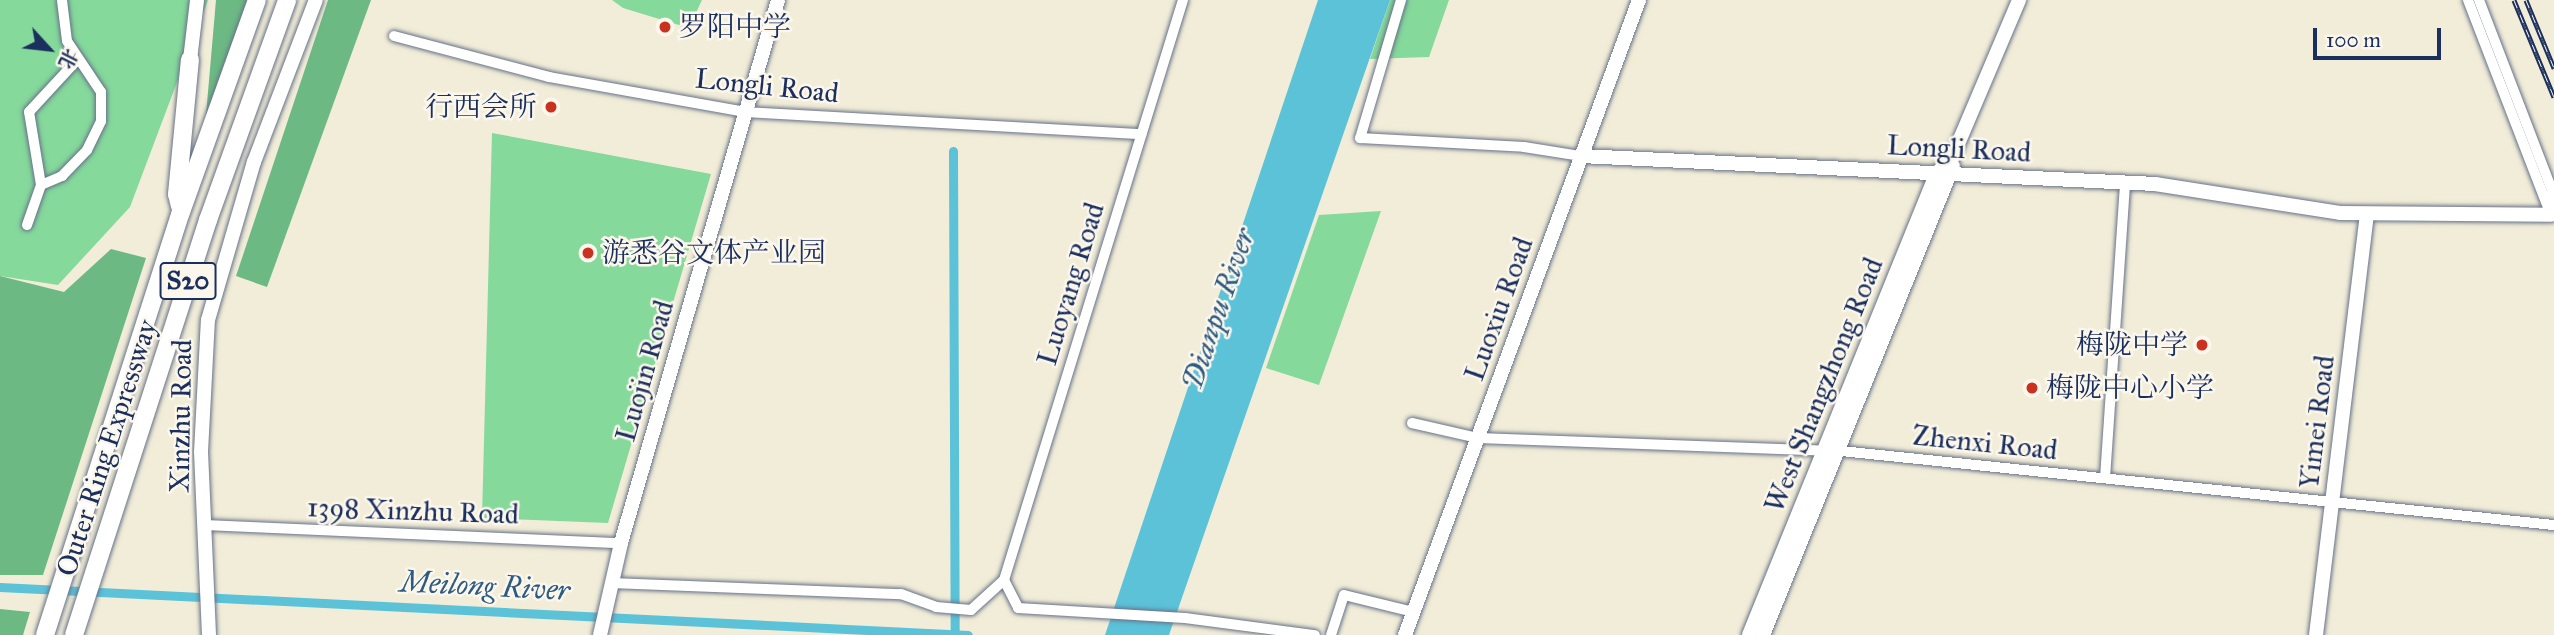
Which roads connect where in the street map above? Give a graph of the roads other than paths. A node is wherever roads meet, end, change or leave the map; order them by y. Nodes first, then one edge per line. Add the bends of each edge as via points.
1 (62, 0) edge
2 (197, 0) edge
3 (257, 0) edge
4 (287, 0) edge
5 (316, 0) edge
6 (778, 0) edge
7 (1183, 0) edge
8 (1401, 0) edge
9 (1639, 0) edge
10 (2019, 0) edge
11 (2468, 0) edge
12 (2479, 0) edge
13 (394, 36) dead end
14 (190, 60) joint
15 (76, 61) junction
16 (745, 112) junction
17 (1141, 134) junction
18 (1581, 156) junction
19 (1953, 165) junction
20 (1937, 173) junction
21 (2125, 182) junction
22 (41, 185) junction
23 (181, 212) junction
24 (2367, 214) junction
25 (2551, 215) junction
26 (27, 225) dead end
27 (1412, 423) dead end
28 (1478, 438) junction
29 (1833, 450) junction
30 (2105, 478) junction
31 (2332, 502) junction
32 (204, 525) junction
33 (2554, 525) edge
34 (621, 543) junction
35 (1004, 580) junction
36 (611, 583) junction
37 (1413, 612) junction
38 (600, 634) edge
39 (45, 635) edge
40 (75, 635) edge
41 (209, 635) edge
42 (1315, 635) edge
43 (1331, 635) edge
44 (1405, 635) edge
45 (1749, 635) edge
46 (1763, 635) edge
47 (2316, 635) edge

1 - 15 street via 67,41
2 - 14 street
3 - 23 highway, Outer Ring Expressway / S20
4 - 40 highway, Outer Ring Expressway / S20 via 208,220
5 - 32 street, Xinzhu Road via 254,162 214,289 204,349
6 - 16 street, Luojin Road
7 - 17 street, Luoyang Road
8 - 18 street, Longli Road via 1358,133 1364,139 1524,147
9 - 18 street, Luoxiu Road
10 - 19 street, West Shangzhong Road
11 - 25 street
12 - 25 street via 2552,190
13 - 16 street, Longli Road via 550,76
14 - 23 highway via 177,194
15 - 22 street via 29,112
15 - 22 street via 101,92 101,121 88,150 62,176
16 - 17 street, Longli Road
16 - 34 street, Luojin Road
17 - 35 street, Luoyang Road
18 - 20 street, Longli Road
18 - 28 street, Luoxiu Road
19 - 20 street, West Shangzhong Road
19 - 21 street, Longli Road
19 - 29 street, West Shangzhong Road
20 - 29 street, West Shangzhong Road
21 - 24 street, Longli Road via 2189,188 2291,209
21 - 30 street
22 - 26 street
23 - 39 highway, Outer Ring Expressway / S20
24 - 25 street, Longli Road
24 - 31 street, Yimei Road
27 - 28 street, Zhenxi Road
28 - 29 street, Zhenxi Road
28 - 37 street, Luoxiu Road
29 - 30 street, Zhenxi Road
29 - 45 street, West Shangzhong Road
29 - 46 street, West Shangzhong Road
30 - 31 street, Zhenxi Road
31 - 33 street, Zhenxi Road
31 - 47 street, Yimei Road
32 - 34 street, 1398 Xinzhu Road
32 - 41 street, Xinzhu Road
34 - 36 street, Luojin Road
35 - 36 street via 971,610 937,607 901,594
35 - 42 street via 1018,608 1175,617
36 - 38 street, Luojin Road
37 - 43 street via 1344,595
37 - 44 street, Luoxiu Road

